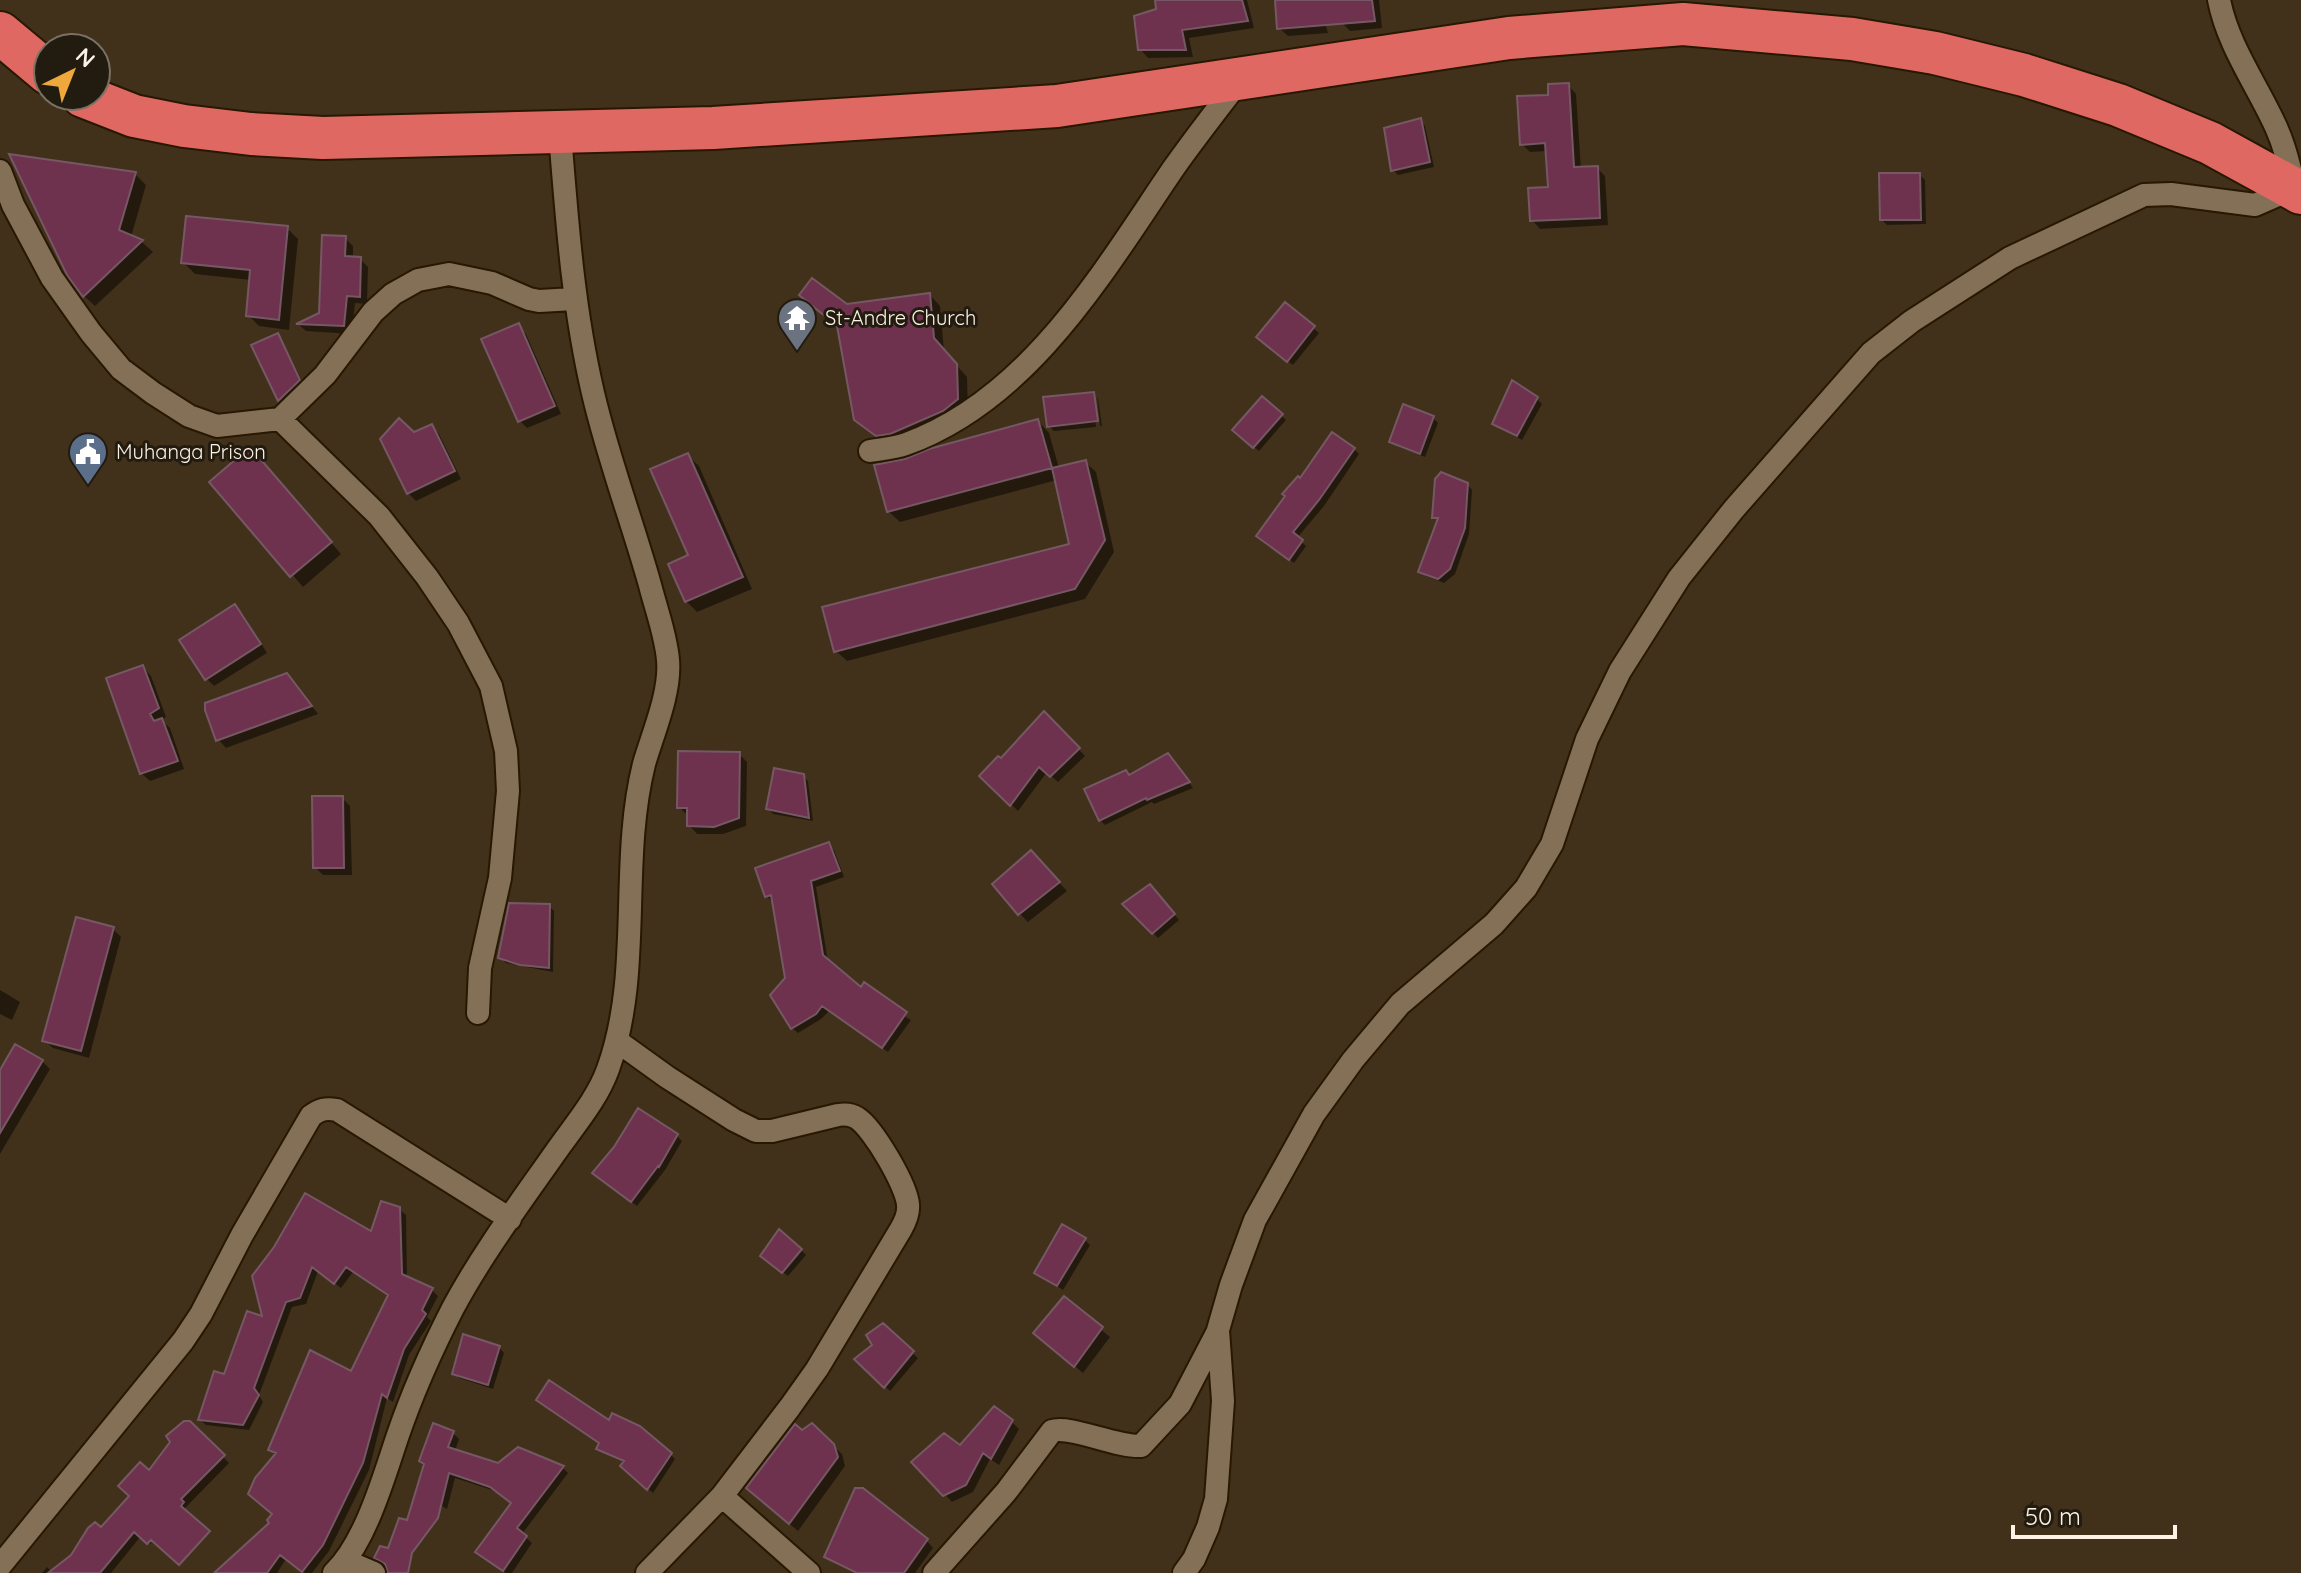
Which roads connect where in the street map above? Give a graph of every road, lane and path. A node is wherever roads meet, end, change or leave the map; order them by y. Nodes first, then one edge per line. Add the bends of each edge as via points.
1 (2219, 0) edge
2 (0, 33) edge
3 (32, 60) edge
4 (1240, 80) junction
5 (112, 107) edge
6 (560, 134) junction
7 (0, 171) edge
8 (2297, 191) edge
9 (574, 299) junction
10 (280, 419) junction
11 (870, 451) dead end
12 (478, 1013) dead end
13 (617, 1041) junction
14 (510, 1219) junction
15 (1218, 1330) junction
16 (722, 1496) junction
17 (0, 1566) edge
18 (340, 1567) edge
19 (374, 1573) edge
20 (647, 1573) edge
21 (809, 1573) edge
22 (934, 1573) edge
23 (1184, 1573) edge

1 - 8 street via 2239,56 2284,147
2 - 3 highway
4 - 6 highway via 1057,106
4 - 8 highway via 1509,38 1683,24 1852,39 2024,75 2118,105 2210,143
4 - 11 street via 1110,263 1033,358 963,416 905,444
5 - 6 highway via 134,116 251,134
6 - 9 street
7 - 10 street via 52,278 121,369 189,416 217,426
8 - 15 street via 2255,205 2144,195 2010,258 1871,353 1734,509 1620,671 1594,725 1552,844 1526,888 1494,924 1400,1004 1314,1114 1255,1220
9 - 10 street via 529,299 492,283 449,274 418,280 373,312 325,375
9 - 13 street via 593,394 669,662 633,819 627,960
10 - 12 street via 379,516 458,623 491,686 506,751 508,791 500,878 480,968
13 - 14 street via 593,1099
13 - 16 street via 756,1131 838,1115 857,1118 870,1130 908,1200 901,1229 817,1369
14 - 17 street via 337,1110 319,1110 183,1341
14 - 18 street via 432,1349 386,1477
15 - 22 street via 1180,1404 1141,1446 1052,1431
15 - 23 street via 1223,1401 1216,1499
16 - 20 street
16 - 21 street
18 - 19 street

